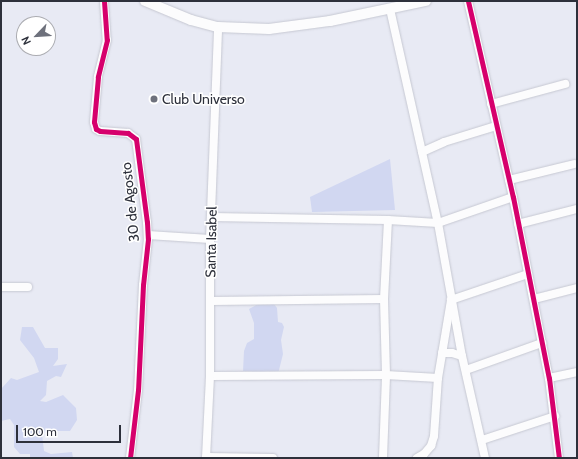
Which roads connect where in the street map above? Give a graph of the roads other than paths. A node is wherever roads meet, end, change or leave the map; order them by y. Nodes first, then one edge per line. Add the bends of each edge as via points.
1 (104, 1) edge
2 (145, 1) edge
3 (426, 1) edge
4 (468, 1) edge
5 (390, 9) junction
6 (218, 27) junction
7 (565, 84) dead end
8 (491, 104) junction
9 (496, 126) junction
10 (422, 152) junction
11 (574, 164) dead end
12 (509, 180) junction
13 (513, 197) junction
14 (577, 209) edge
15 (211, 217) junction
16 (388, 220) junction
17 (438, 223) junction
18 (518, 224) junction
19 (148, 235) junction
20 (210, 239) junction
21 (528, 274) junction
22 (1, 287) edge
23 (28, 287) dead end
24 (577, 288) edge
25 (384, 299) junction
26 (534, 299) junction
27 (451, 300) junction
28 (211, 301) junction
29 (542, 343) junction
30 (442, 353) junction
31 (462, 356) junction
32 (466, 370) junction
33 (577, 372) edge
34 (386, 375) junction
35 (210, 376) junction
36 (438, 378) junction
37 (549, 378) junction
38 (555, 416) junction
39 (482, 440) junction
40 (130, 458) edge
41 (206, 458) edge
42 (273, 458) edge
43 (383, 458) edge
44 (417, 458) edge
45 (485, 458) edge
46 (559, 458) edge

1 - 19 street, 30 de Agosto via 107,40 98,77 94,122 96,129 100,131 128,133 136,139
2 - 6 main road via 191,20
3 - 5 main road
4 - 8 street
5 - 6 main road via 301,26 269,29
5 - 10 street
6 - 15 street, Santa Isabel
7 - 8 street
8 - 9 street
9 - 10 street via 444,142
9 - 12 street
10 - 17 street
11 - 12 street
12 - 13 street
13 - 17 street
13 - 18 street
14 - 18 street
15 - 16 street
15 - 20 street, Santa Isabel
16 - 17 street
16 - 25 street
17 - 27 street
18 - 21 street
19 - 20 street
19 - 40 street, 30 de Agosto via 138,390
20 - 28 street, Santa Isabel
21 - 26 street
21 - 27 street
22 - 23 street
24 - 26 street
25 - 28 street
25 - 34 street
26 - 29 street
27 - 30 street
27 - 31 street
28 - 35 street, Santa Isabel
29 - 32 street
29 - 37 street
30 - 31 street
30 - 36 street
31 - 32 street
32 - 39 street
33 - 37 street
34 - 35 street
34 - 36 street
34 - 43 street
35 - 41 street, Santa Isabel
36 - 44 street via 434,436 431,446
37 - 38 street
38 - 39 street
38 - 46 street
39 - 45 street
41 - 42 street

